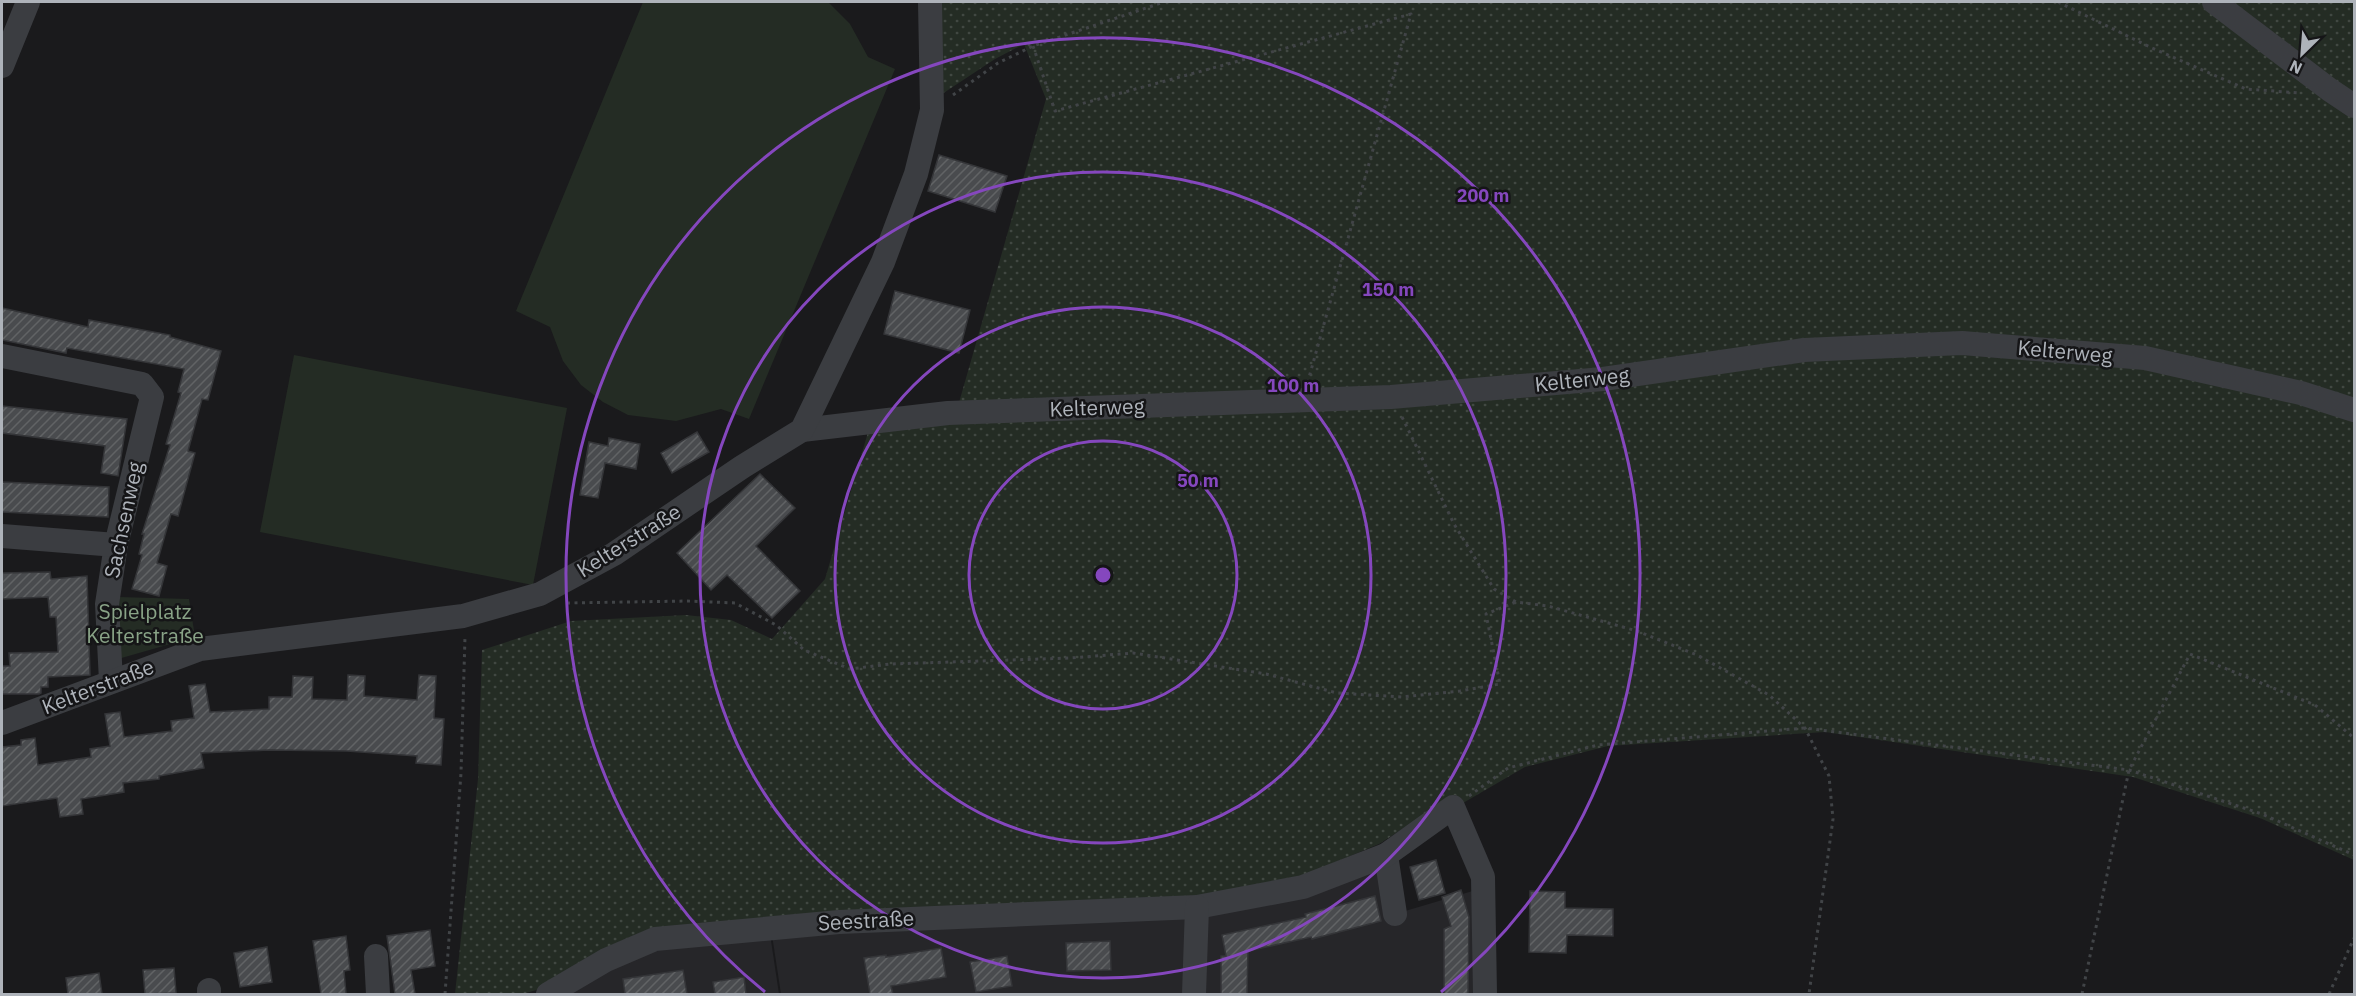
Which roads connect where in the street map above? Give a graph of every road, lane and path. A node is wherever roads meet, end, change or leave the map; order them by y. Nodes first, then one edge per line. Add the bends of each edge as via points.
1 (28, 2) edge
2 (930, 2) edge
3 (1164, 2) edge
4 (2058, 2) edge
5 (2214, 2) edge
6 (1032, 46) junction
7 (2, 66) edge
8 (2330, 90) junction
9 (2355, 106) edge
10 (932, 110) junction
11 (2, 356) edge
12 (1392, 397) junction
13 (1302, 400) junction
14 (2355, 410) edge
15 (802, 430) junction
16 (2, 536) edge
17 (116, 546) junction
18 (540, 594) junction
19 (1516, 602) junction
20 (464, 616) junction
21 (111, 681) junction
22 (2, 723) edge
23 (1805, 728) junction
24 (2355, 738) edge
25 (2129, 770) junction
26 (1453, 807) junction
27 (1386, 855) junction
28 (2355, 855) edge
29 (1197, 907) junction
30 (1395, 915) dead end
31 (2355, 938) edge
32 (376, 956) dead end
33 (378, 994) edge
34 (445, 994) edge
35 (548, 994) edge
36 (1194, 994) edge
37 (1485, 994) edge
38 (1809, 994) edge
39 (2082, 994) edge
40 (2329, 994) edge

1 - 7 street
2 - 10 street
3 - 6 path
4 - 8 path via 2246,89 2293,93
5 - 8 street
6 - 10 path via 998,63
6 - 13 path via 1055,111 1411,14
8 - 9 street
10 - 15 street via 916,174 883,262
11 - 17 street, Sachsenweg via 142,384 152,397
12 - 13 street, Kelterweg
12 - 14 street, Kelterweg via 1603,379 1804,350 1962,343 2145,358 2301,393
12 - 19 path via 1476,562 1494,589
13 - 15 street, Kelterweg via 948,413
15 - 18 street, Kelterstraße via 614,554
16 - 17 street
17 - 21 street, Sachsenweg via 107,604
18 - 19 path via 571,604 735,603 776,625 804,650 850,669 1133,653 1266,675 1337,693 1402,697 1500,684 1486,614
18 - 20 street, Kelterstraße
19 - 23 path via 1548,606 1637,631 1697,656 1769,695
20 - 21 street, Kelterstraße via 200,649
20 - 34 path via 461,773
21 - 22 street, Kelterstraße
23 - 25 path
23 - 26 path via 1598,745 1508,768
23 - 38 path via 1828,776 1833,819
24 - 25 path via 2315,705 2190,654
25 - 28 path via 2262,814
25 - 39 path
26 - 27 street, Seestraße
26 - 37 street via 1483,877
27 - 29 street, Seestraße via 1303,887
27 - 30 street
29 - 35 street, Seestraße via 839,922 655,939
29 - 36 street
31 - 40 path
32 - 33 street

